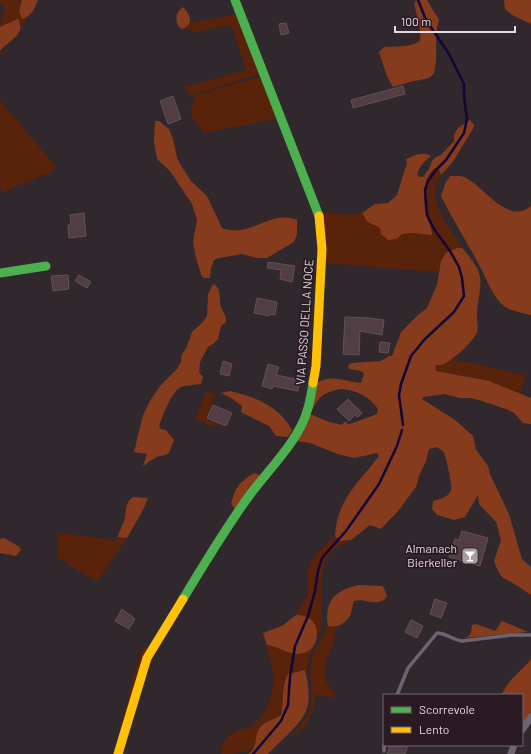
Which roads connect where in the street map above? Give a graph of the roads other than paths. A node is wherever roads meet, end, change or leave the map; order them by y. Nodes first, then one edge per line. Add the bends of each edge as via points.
1 (235, 0) edge
2 (46, 266) dead end
3 (0, 273) edge
4 (531, 635) edge
5 (397, 694) edge
6 (531, 717) edge
7 (523, 729) edge
8 (384, 746) edge
9 (384, 751) dead end
10 (118, 754) edge

1 - 10 street, VIA PASSO DELLA NOCE via 320,218 322,250 316,366 311,400 294,438 258,483 214,548 148,658
2 - 3 street
4 - 5 lane via 462,641 438,633 408,668
6 - 7 street
8 - 9 lane

